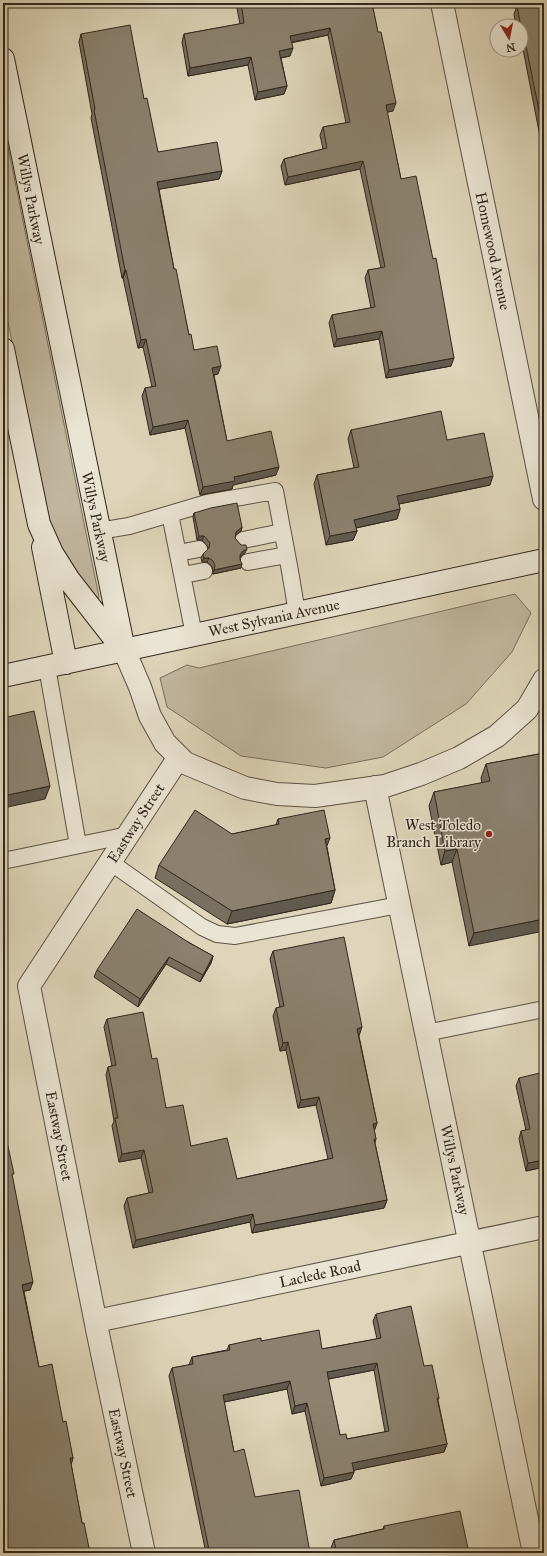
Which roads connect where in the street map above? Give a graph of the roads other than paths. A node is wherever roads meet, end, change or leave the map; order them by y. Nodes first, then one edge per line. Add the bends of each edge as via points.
1 (442, 3) edge
2 (3, 59) edge
3 (3, 349) edge
4 (544, 499) edge
5 (170, 514) junction
6 (39, 524) junction
7 (98, 531) junction
8 (282, 532) junction
9 (243, 540) dead end
10 (199, 549) dead end
11 (178, 553) junction
12 (287, 556) junction
13 (248, 562) dead end
14 (544, 562) edge
15 (204, 571) dead end
16 (183, 575) junction
17 (297, 613) junction
18 (194, 635) junction
19 (124, 650) junction
20 (56, 665) junction
21 (3, 676) edge
22 (544, 680) edge
23 (179, 757) junction
24 (375, 787) junction
25 (128, 835) junction
26 (78, 845) junction
27 (3, 861) edge
28 (110, 862) junction
29 (400, 904) junction
30 (544, 1009) edge
31 (426, 1033) junction
32 (544, 1227) edge
33 (470, 1242) junction
34 (96, 1321) junction
35 (144, 1553) edge
36 (534, 1553) edge

1 - 4 street, Homewood Avenue
2 - 7 street, Willys Parkway
3 - 6 street
5 - 7 lane via 129,526
5 - 8 lane via 275,491
5 - 11 lane
6 - 19 street via 52,553 69,580
6 - 20 street
7 - 19 street, Willys Parkway
8 - 9 lane
8 - 12 lane
10 - 11 lane
11 - 16 lane
12 - 13 lane
12 - 17 lane
14 - 17 street, West Sylvania Avenue
15 - 16 lane
16 - 18 lane
17 - 18 street, West Sylvania Avenue
18 - 19 street, West Sylvania Avenue
19 - 20 street, West Sylvania Avenue
19 - 23 street via 150,716 165,743
20 - 21 street, West Sylvania Avenue
20 - 26 lane
22 - 24 street via 527,709 497,736 459,758 420,774
23 - 24 street via 185,763 245,788 277,794 315,796
23 - 25 street, Eastway Street
24 - 29 street, Willys Parkway
25 - 26 lane
25 - 28 street, Eastway Street
26 - 27 lane
28 - 29 lane via 202,927 217,934 235,936
28 - 34 street, Eastway Street via 29,986
29 - 31 street, Willys Parkway
30 - 31 lane
31 - 33 street, Willys Parkway
32 - 33 street, Laclede Road
33 - 34 street, Laclede Road
33 - 36 street, Willys Parkway
34 - 35 street, Eastway Street

